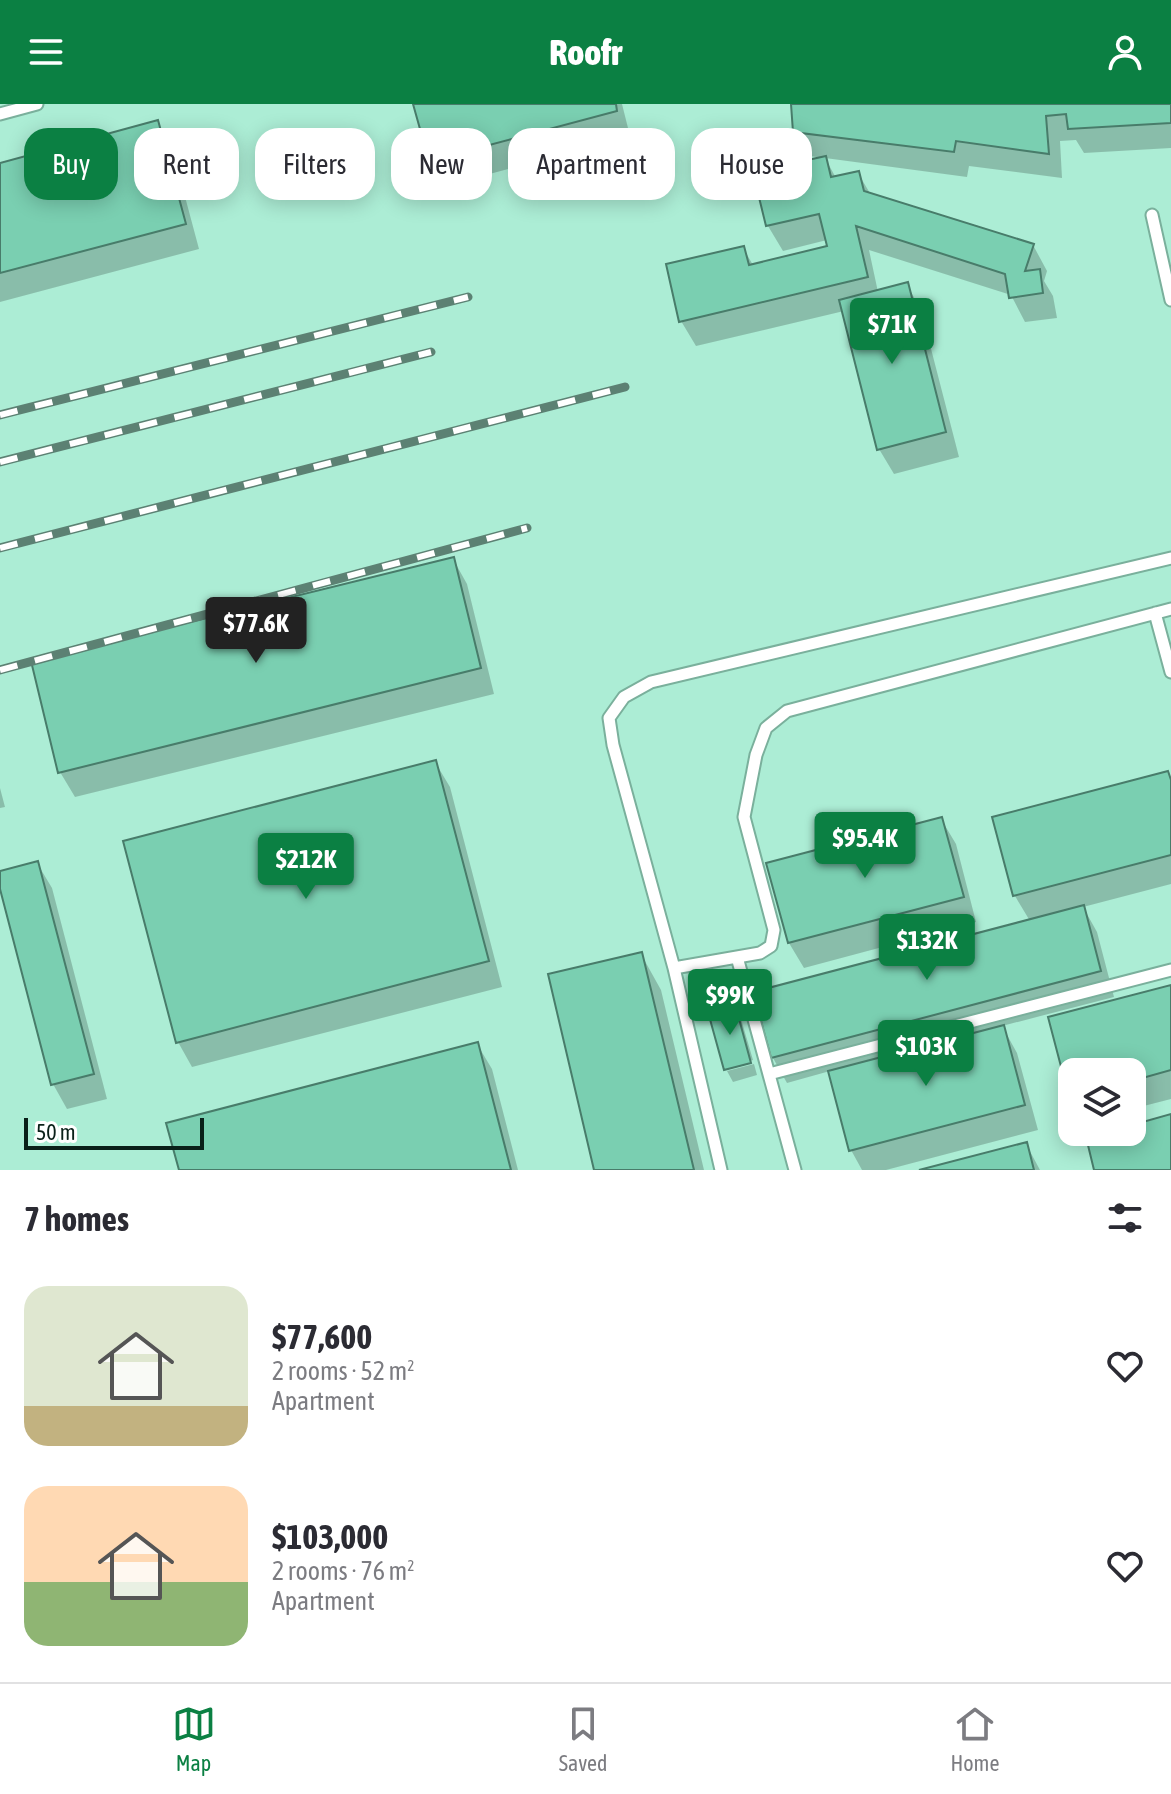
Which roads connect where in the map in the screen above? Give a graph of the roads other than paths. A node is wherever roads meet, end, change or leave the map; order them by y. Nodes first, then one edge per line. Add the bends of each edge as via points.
1 (37, 104) edge
2 (0, 114) edge
3 (1152, 215) dead end
4 (1171, 300) edge
5 (1171, 558) edge
6 (1171, 609) edge
7 (1155, 613) junction
8 (1171, 672) edge
9 (737, 957) junction
10 (674, 968) junction
11 (1171, 970) edge
12 (769, 1074) junction
13 (721, 1170) edge
14 (795, 1170) edge

1 - 2 lane
3 - 4 lane
5 - 10 lane via 651,682 624,697 609,718 613,745
6 - 7 lane
7 - 8 lane
7 - 9 lane via 787,711 766,728 744,817 774,930 771,946
9 - 10 lane
9 - 12 lane
10 - 13 lane
11 - 12 lane
12 - 14 lane

